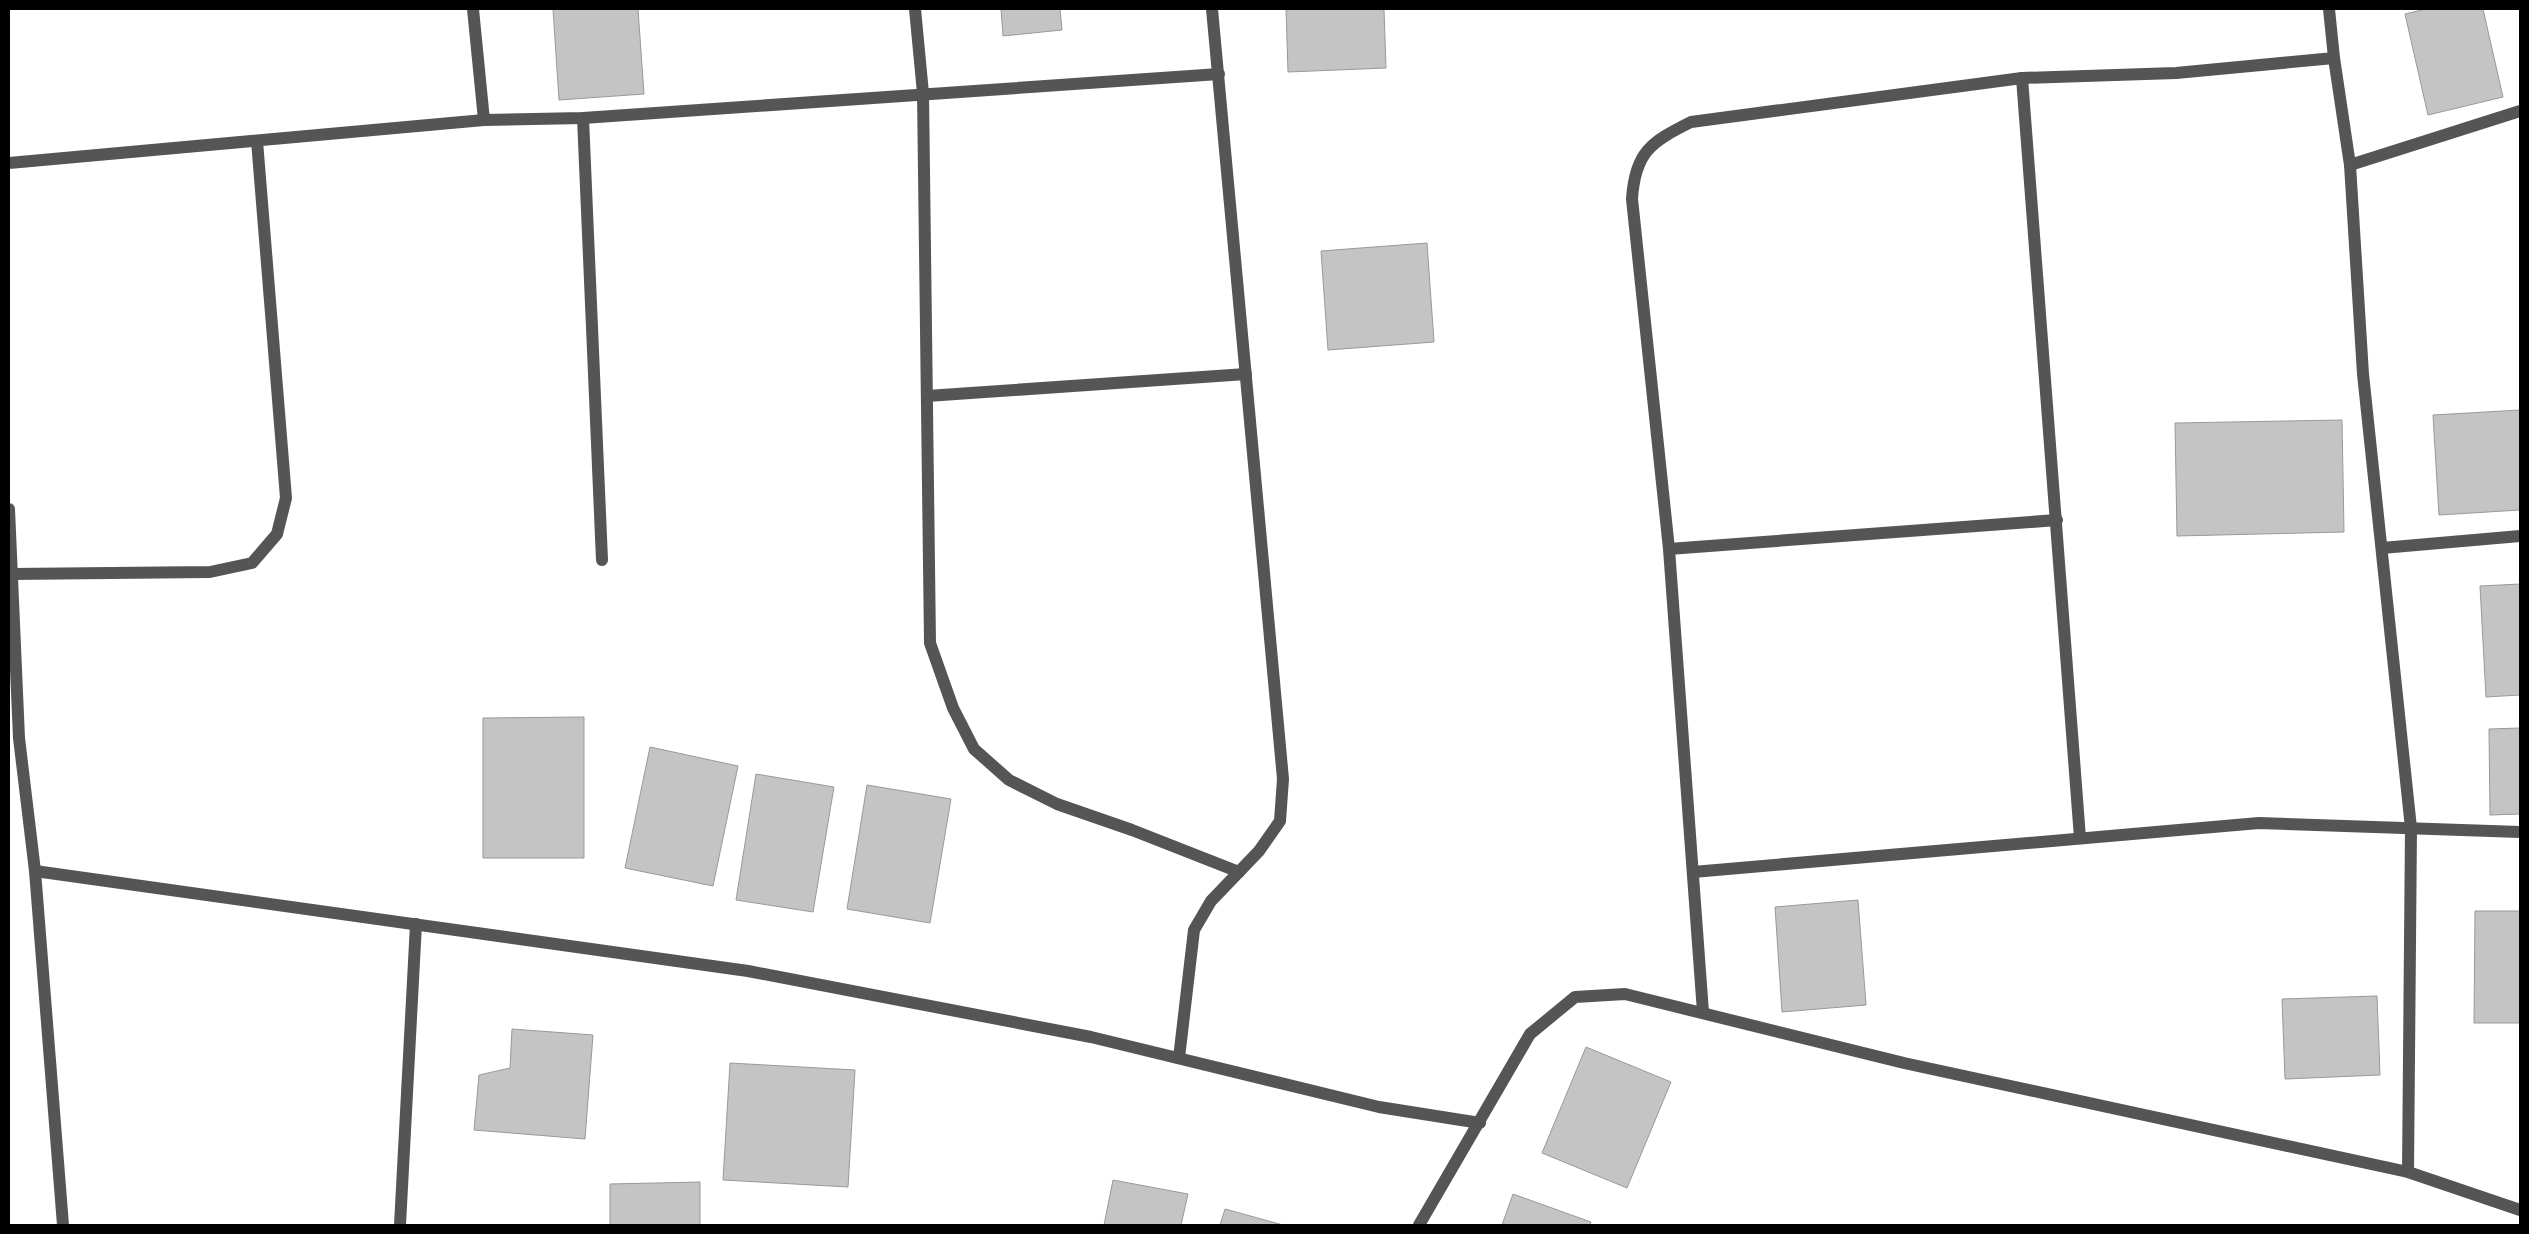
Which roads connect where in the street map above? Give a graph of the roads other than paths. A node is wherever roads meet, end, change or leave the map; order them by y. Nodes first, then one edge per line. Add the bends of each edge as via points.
1 (473, 9) edge
2 (916, 9) edge
3 (1212, 9) edge
4 (2329, 9) edge
5 (2334, 58) junction
6 (1219, 74) junction
7 (2022, 78) junction
8 (923, 93) junction
9 (2520, 111) edge
10 (583, 118) junction
11 (484, 120) junction
12 (257, 141) junction
13 (9, 163) edge
14 (2350, 165) junction
15 (1246, 374) junction
16 (927, 396) junction
17 (9, 509) edge
18 (2056, 520) junction
19 (2520, 536) edge
20 (2382, 548) junction
21 (1669, 549) junction
22 (602, 560) dead end
23 (12, 574) junction
24 (2411, 828) junction
25 (2520, 832) edge
26 (2080, 838) junction
27 (35, 871) junction
28 (1239, 872) junction
29 (1692, 872) junction
30 (416, 924) junction
31 (1703, 1012) junction
32 (1179, 1058) junction
33 (1480, 1123) junction
34 (2408, 1172) junction
35 (2520, 1210) edge
36 (63, 1225) edge
37 (400, 1225) edge
38 (1419, 1225) edge

1 - 11 street
2 - 8 street
3 - 6 street
4 - 5 street
5 - 7 street via 2176,73
5 - 14 street
6 - 8 street
6 - 15 street
7 - 18 street
7 - 21 street via 1691,122 1662,136 1648,148 1633,174 1632,199
8 - 10 street
8 - 16 street
9 - 14 street
10 - 11 street
10 - 22 street
11 - 12 street
12 - 13 street
12 - 23 street via 286,498 277,534 252,563 210,572
14 - 20 street via 2363,374
15 - 16 street
15 - 28 street via 1283,779 1280,820 1260,851
16 - 28 street via 930,643 953,708 974,750 1009,780 1057,804
17 - 23 street
18 - 21 street
18 - 26 street
19 - 20 street
20 - 24 street
21 - 29 street
23 - 27 street via 19,738
24 - 25 street
24 - 26 street via 2259,822
24 - 34 street
26 - 29 street
27 - 30 street
27 - 36 street
28 - 32 street via 1211,902 1194,930
29 - 31 street
30 - 32 street via 748,971 1091,1037
30 - 37 street
31 - 33 street via 1625,994 1575,997 1530,1034
31 - 34 street via 1904,1064
32 - 33 street via 1379,1107
33 - 38 street
34 - 35 street

